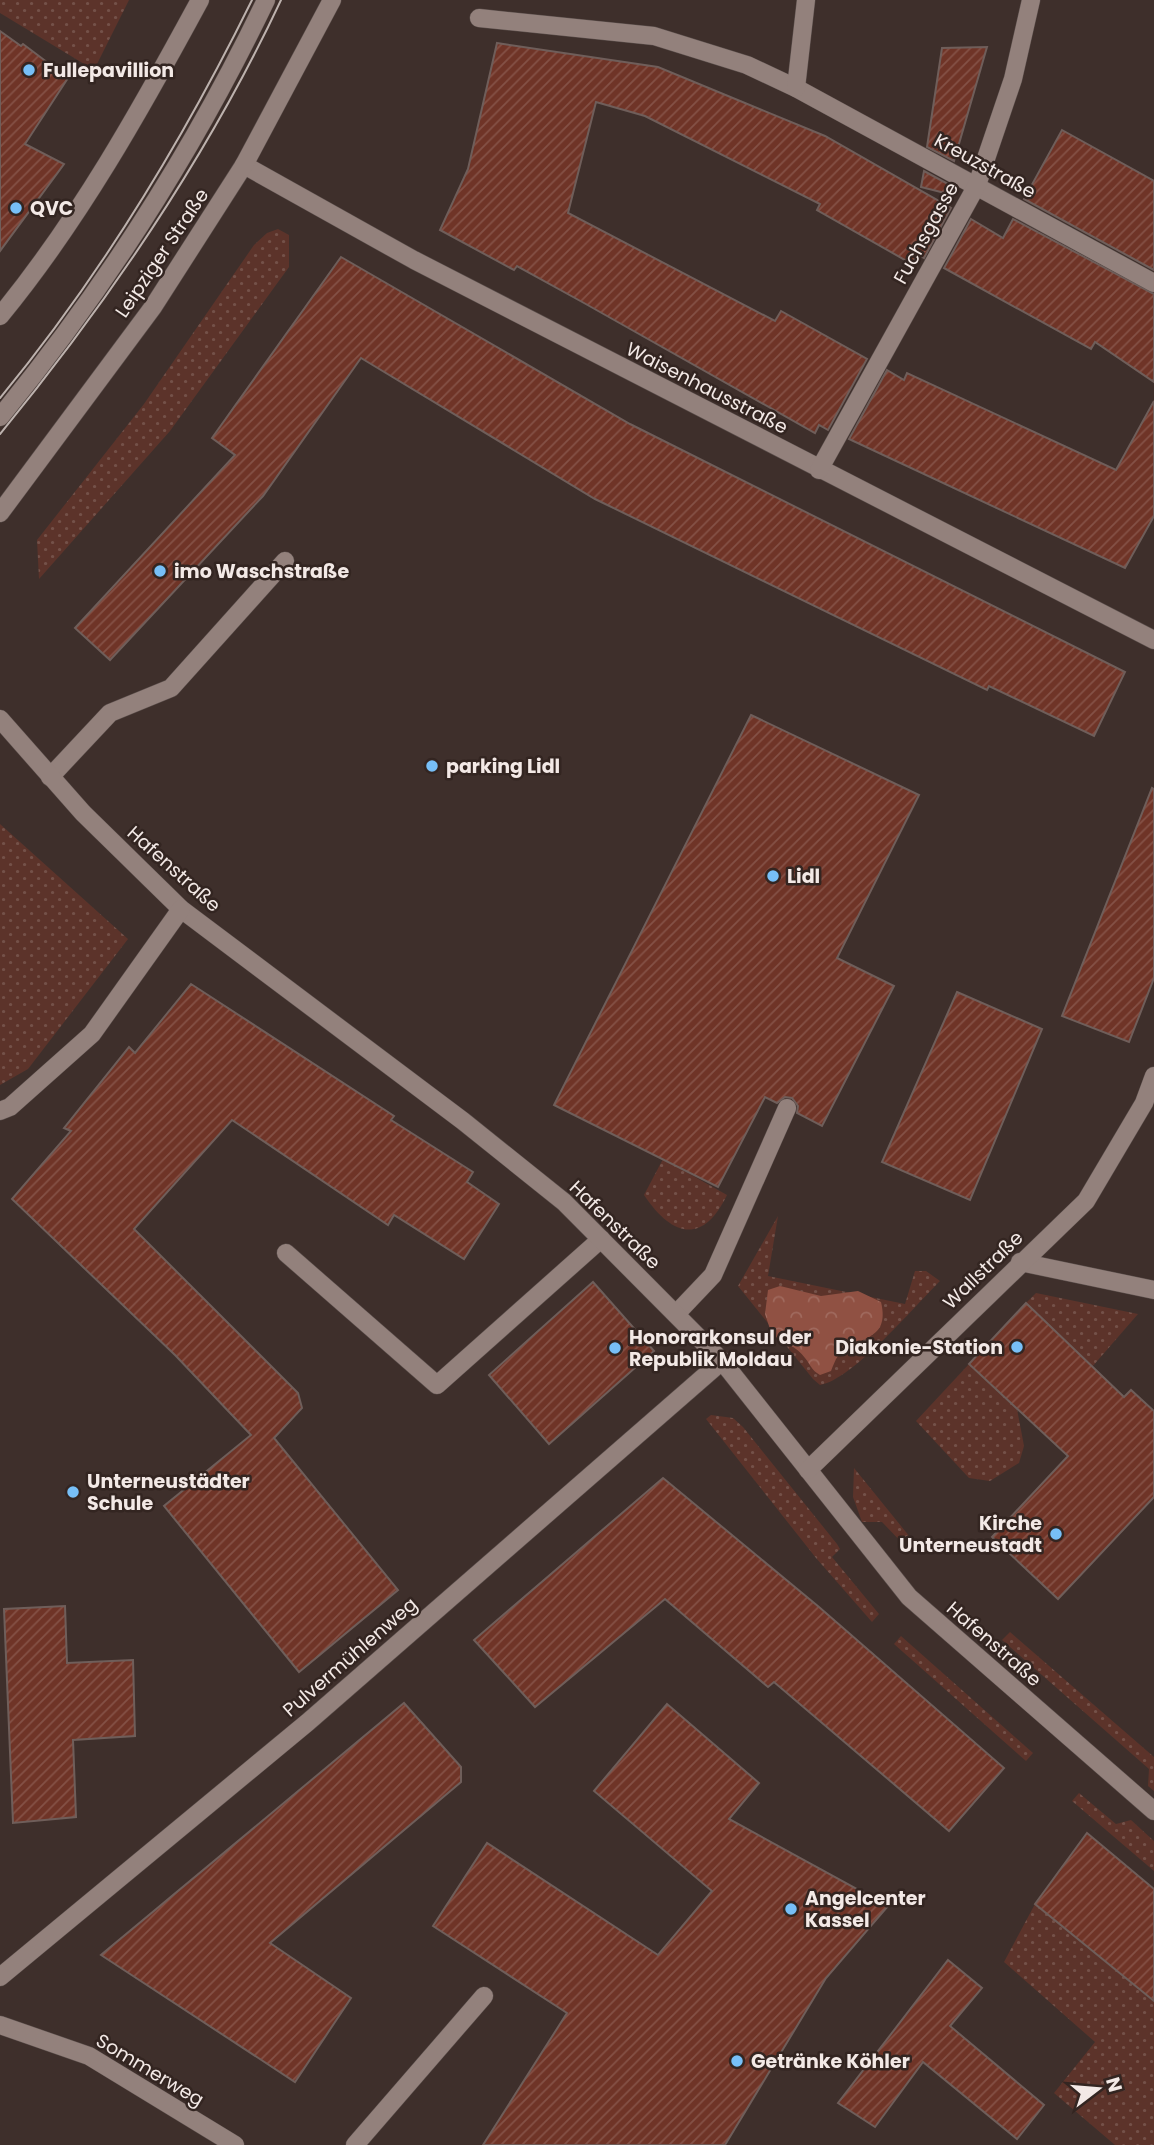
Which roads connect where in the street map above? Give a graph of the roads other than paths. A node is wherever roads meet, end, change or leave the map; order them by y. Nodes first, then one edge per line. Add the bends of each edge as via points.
1 (200, 0) edge
2 (266, 0) edge
3 (332, 0) edge
4 (806, 0) edge
5 (1031, 0) edge
6 (479, 18) dead end
7 (796, 88) junction
8 (244, 165) junction
9 (976, 185) junction
10 (1154, 283) edge
11 (0, 316) edge
12 (0, 416) edge
13 (819, 470) junction
14 (0, 513) edge
15 (285, 561) dead end
16 (1154, 640) edge
17 (0, 719) edge
18 (50, 777) junction
19 (181, 909) junction
20 (1154, 1076) edge
21 (787, 1108) dead end
22 (0, 1111) edge
23 (601, 1240) junction
24 (286, 1253) dead end
25 (1020, 1262) junction
26 (1154, 1290) edge
27 (676, 1314) junction
28 (722, 1361) junction
29 (808, 1470) junction
30 (1154, 1811) edge
31 (0, 1977) edge
32 (484, 1996) dead end
33 (0, 2025) edge
34 (234, 2145) edge
35 (355, 2145) edge

1 - 11 street via 144,103 32,278
2 - 12 street via 136,230
3 - 8 street, Leipziger Straße
4 - 7 street
5 - 9 street, Fuchsgasse via 1013,79
6 - 7 street, Kreuzstraße via 653,36 747,65
7 - 9 street, Kreuzstraße
8 - 13 street, Waisenhausstraße via 414,260
8 - 14 street, Leipziger Straße via 153,307
9 - 10 street, Kreuzstraße
9 - 13 street, Fuchsgasse
13 - 16 street, Waisenhausstraße
15 - 18 street via 171,688 110,713
17 - 18 street, Hafenstraße
18 - 19 street, Hafenstraße
19 - 22 street via 92,1034
19 - 23 street, Hafenstraße via 463,1121 564,1202
20 - 25 street, Wallstraße via 1144,1103 1086,1201
21 - 27 street via 713,1275
23 - 24 street via 437,1385
23 - 27 street, Hafenstraße
25 - 26 street
25 - 29 street, Wallstraße
27 - 28 street, Hafenstraße
28 - 29 street, Hafenstraße
28 - 31 street, Pulvermühlenweg via 308,1722
29 - 30 street, Hafenstraße via 909,1597
32 - 35 street
33 - 34 street, Sommerweg via 89,2056

